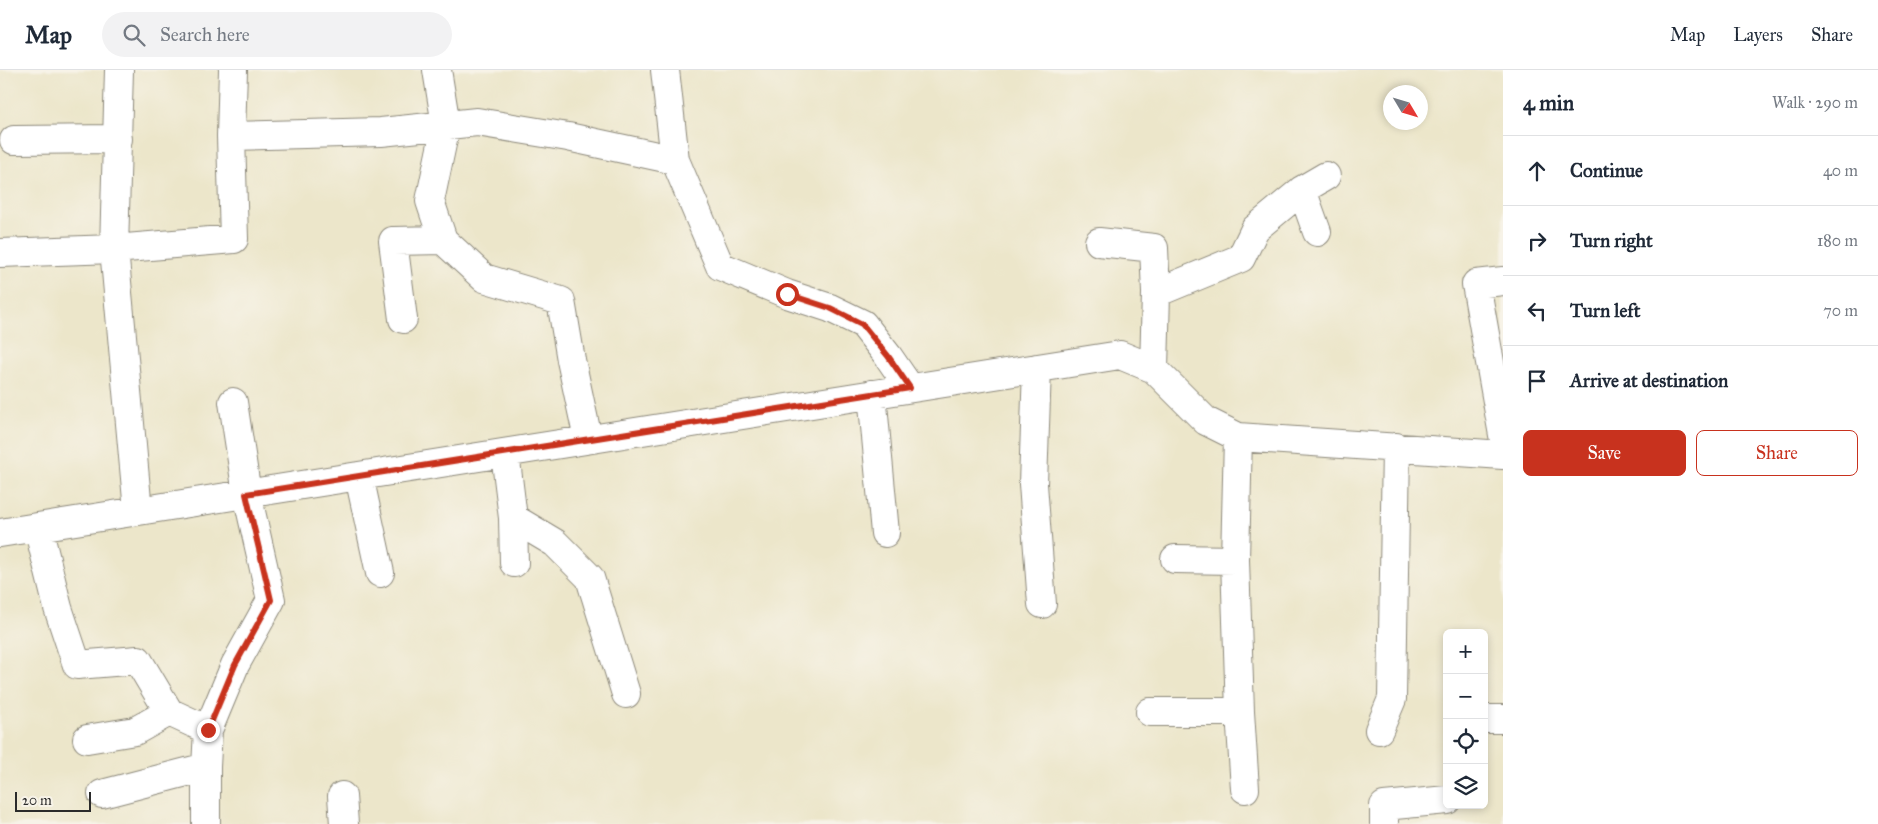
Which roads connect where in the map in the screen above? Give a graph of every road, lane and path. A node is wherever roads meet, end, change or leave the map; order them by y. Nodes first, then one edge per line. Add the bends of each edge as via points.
1 (120, 70) edge
2 (233, 70) edge
3 (437, 70) edge
4 (665, 70) edge
5 (446, 125) junction
6 (231, 136) junction
7 (118, 139) junction
8 (14, 140) dead end
9 (674, 160) junction
10 (1326, 176) dead end
11 (1302, 190) junction
12 (1317, 232) dead end
13 (443, 240) junction
14 (1099, 242) dead end
15 (114, 249) junction
16 (0, 253) edge
17 (1503, 280) edge
18 (1156, 293) junction
19 (403, 319) dead end
20 (1038, 368) junction
21 (1154, 370) junction
22 (910, 388) junction
23 (872, 394) junction
24 (233, 402) dead end
25 (1503, 435) edge
26 (1238, 437) junction
27 (588, 439) junction
28 (1396, 447) junction
29 (505, 453) junction
30 (1503, 455) edge
31 (360, 476) junction
32 (246, 494) junction
33 (138, 511) junction
34 (513, 518) junction
35 (38, 527) junction
36 (0, 533) edge
37 (885, 533) dead end
38 (1175, 559) dead end
39 (1235, 560) junction
40 (514, 563) dead end
41 (380, 573) dead end
42 (1042, 604) dead end
43 (626, 694) dead end
44 (169, 712) junction
45 (1150, 712) dead end
46 (1240, 712) junction
47 (1488, 719) edge
48 (1503, 719) edge
49 (208, 730) junction
50 (1379, 730) dead end
51 (87, 738) dead end
52 (206, 767) junction
53 (1245, 789) dead end
54 (102, 794) dead end
55 (342, 796) dead end
56 (1443, 800) edge
57 (206, 824) edge
58 (344, 824) edge
59 (1384, 824) edge

1 - 7 street
2 - 6 street
3 - 5 street
4 - 9 street
5 - 6 street via 381,132
5 - 9 street via 477,122 568,137
5 - 13 street via 430,201
6 - 15 street via 234,239
7 - 8 street
7 - 15 street
9 - 22 street via 720,266 830,308 862,324
10 - 11 street
11 - 12 street
11 - 18 street via 1255,229 1241,258
13 - 19 street via 393,241
13 - 27 street via 484,278 561,301
14 - 18 street via 1154,248
15 - 16 street
15 - 33 street
17 - 25 street via 1476,284
18 - 21 street
20 - 21 street via 1120,355
20 - 22 street
20 - 42 street via 1033,484
21 - 26 street via 1206,421
22 - 23 street
23 - 27 street
23 - 37 street
24 - 32 street
26 - 28 street
26 - 39 street
27 - 29 street
28 - 30 street
28 - 50 street via 1392,700
29 - 31 street
29 - 34 street
31 - 32 street
31 - 41 street
32 - 33 street
32 - 49 street via 271,600 235,665
33 - 35 street
34 - 40 street
34 - 43 street via 555,543 590,578
35 - 36 street
35 - 44 street via 58,608 78,665 138,660
38 - 39 street
39 - 46 street
44 - 49 street
44 - 51 street via 134,731
45 - 46 street
46 - 53 street
47 - 48 street
49 - 52 street
52 - 54 street
52 - 57 street
55 - 58 street
56 - 59 street via 1384,806

